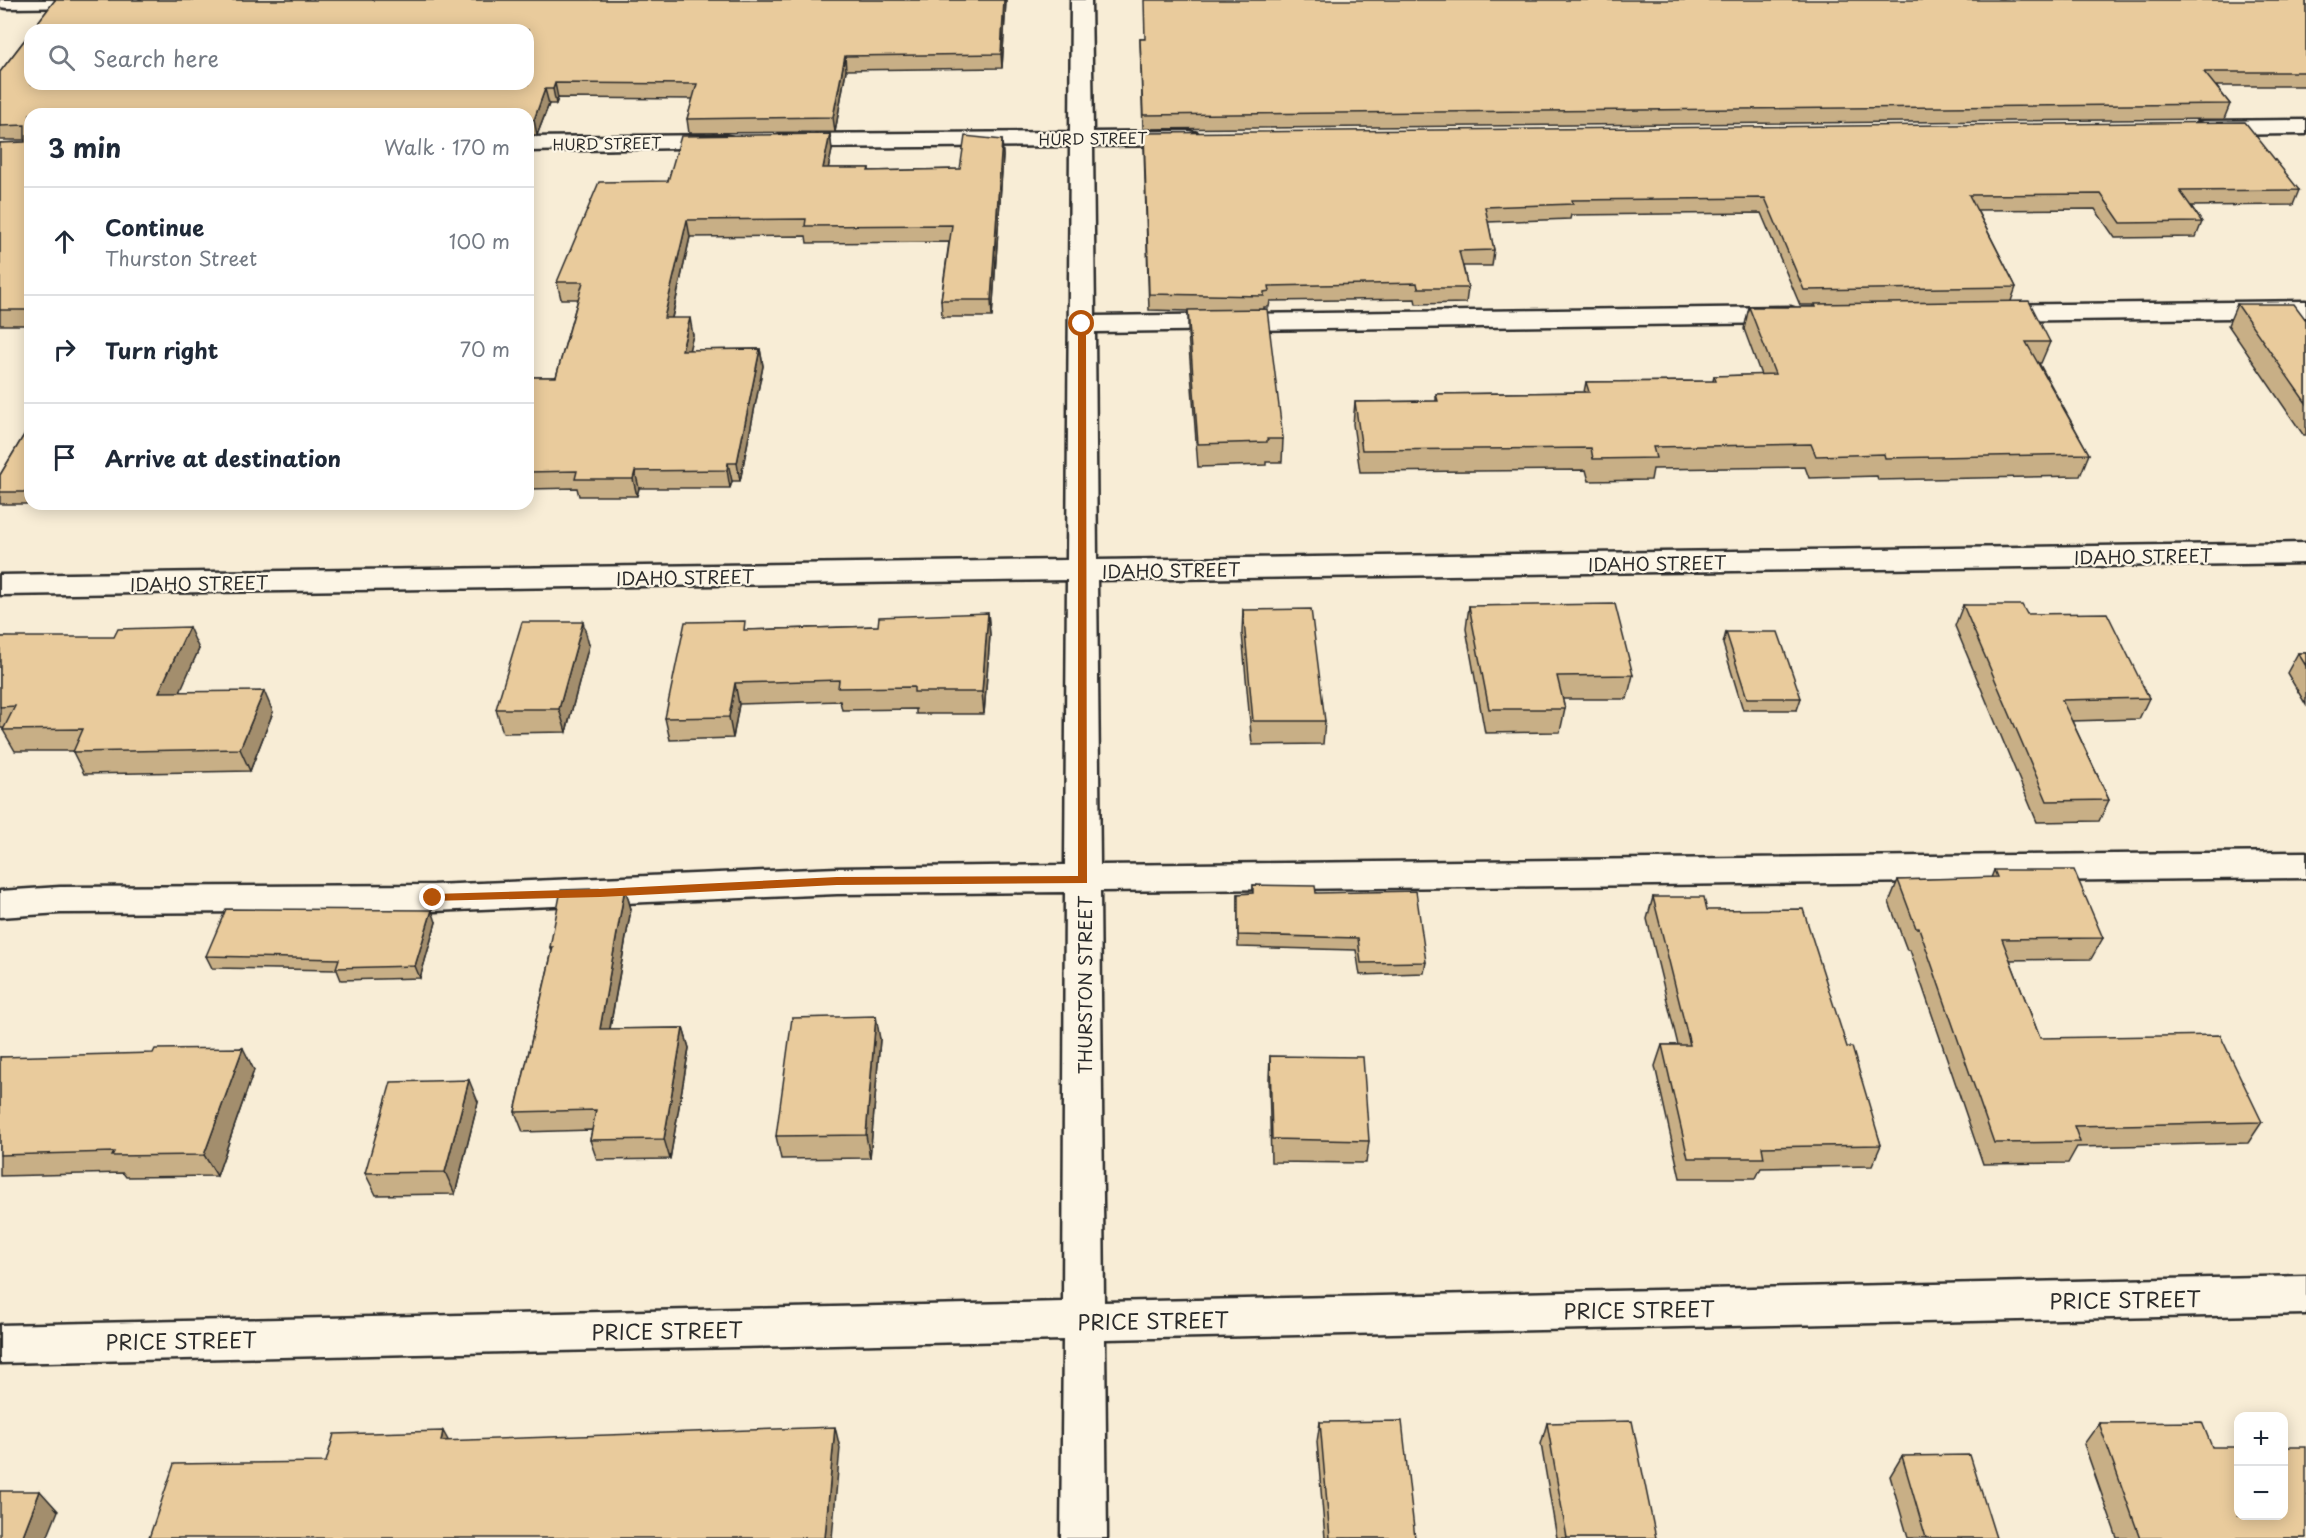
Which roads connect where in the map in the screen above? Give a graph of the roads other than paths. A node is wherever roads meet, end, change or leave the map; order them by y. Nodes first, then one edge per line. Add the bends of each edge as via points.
1 (1081, 0) edge
2 (113, 1) edge
3 (5, 4) edge
4 (2306, 126) edge
5 (2187, 128) edge
6 (1213, 137) edge
7 (1082, 139) junction
8 (534, 144) edge
9 (2306, 309) edge
10 (1970, 313) edge
11 (1814, 315) edge
12 (1082, 324) junction
13 (2306, 553) edge
14 (1083, 572) junction
15 (0, 585) edge
16 (2306, 865) edge
17 (1083, 880) junction
18 (0, 904) edge
19 (2306, 1294) edge
20 (1085, 1321) junction
21 (0, 1344) edge
22 (1084, 1538) edge

1 - 7 street, THURSTON STREET
2 - 3 street
4 - 5 street
6 - 7 street, HURD STREET
7 - 8 street, HURD STREET
7 - 12 street, THURSTON STREET
9 - 10 street
11 - 12 street
12 - 14 street, THURSTON STREET
13 - 14 street, IDAHO STREET
14 - 15 street, IDAHO STREET
14 - 17 street, THURSTON STREET
16 - 17 street
17 - 18 street via 837,881 445,898 60,900
17 - 20 street, THURSTON STREET
19 - 20 street, PRICE STREET
20 - 21 street, PRICE STREET
20 - 22 street, THURSTON STREET

